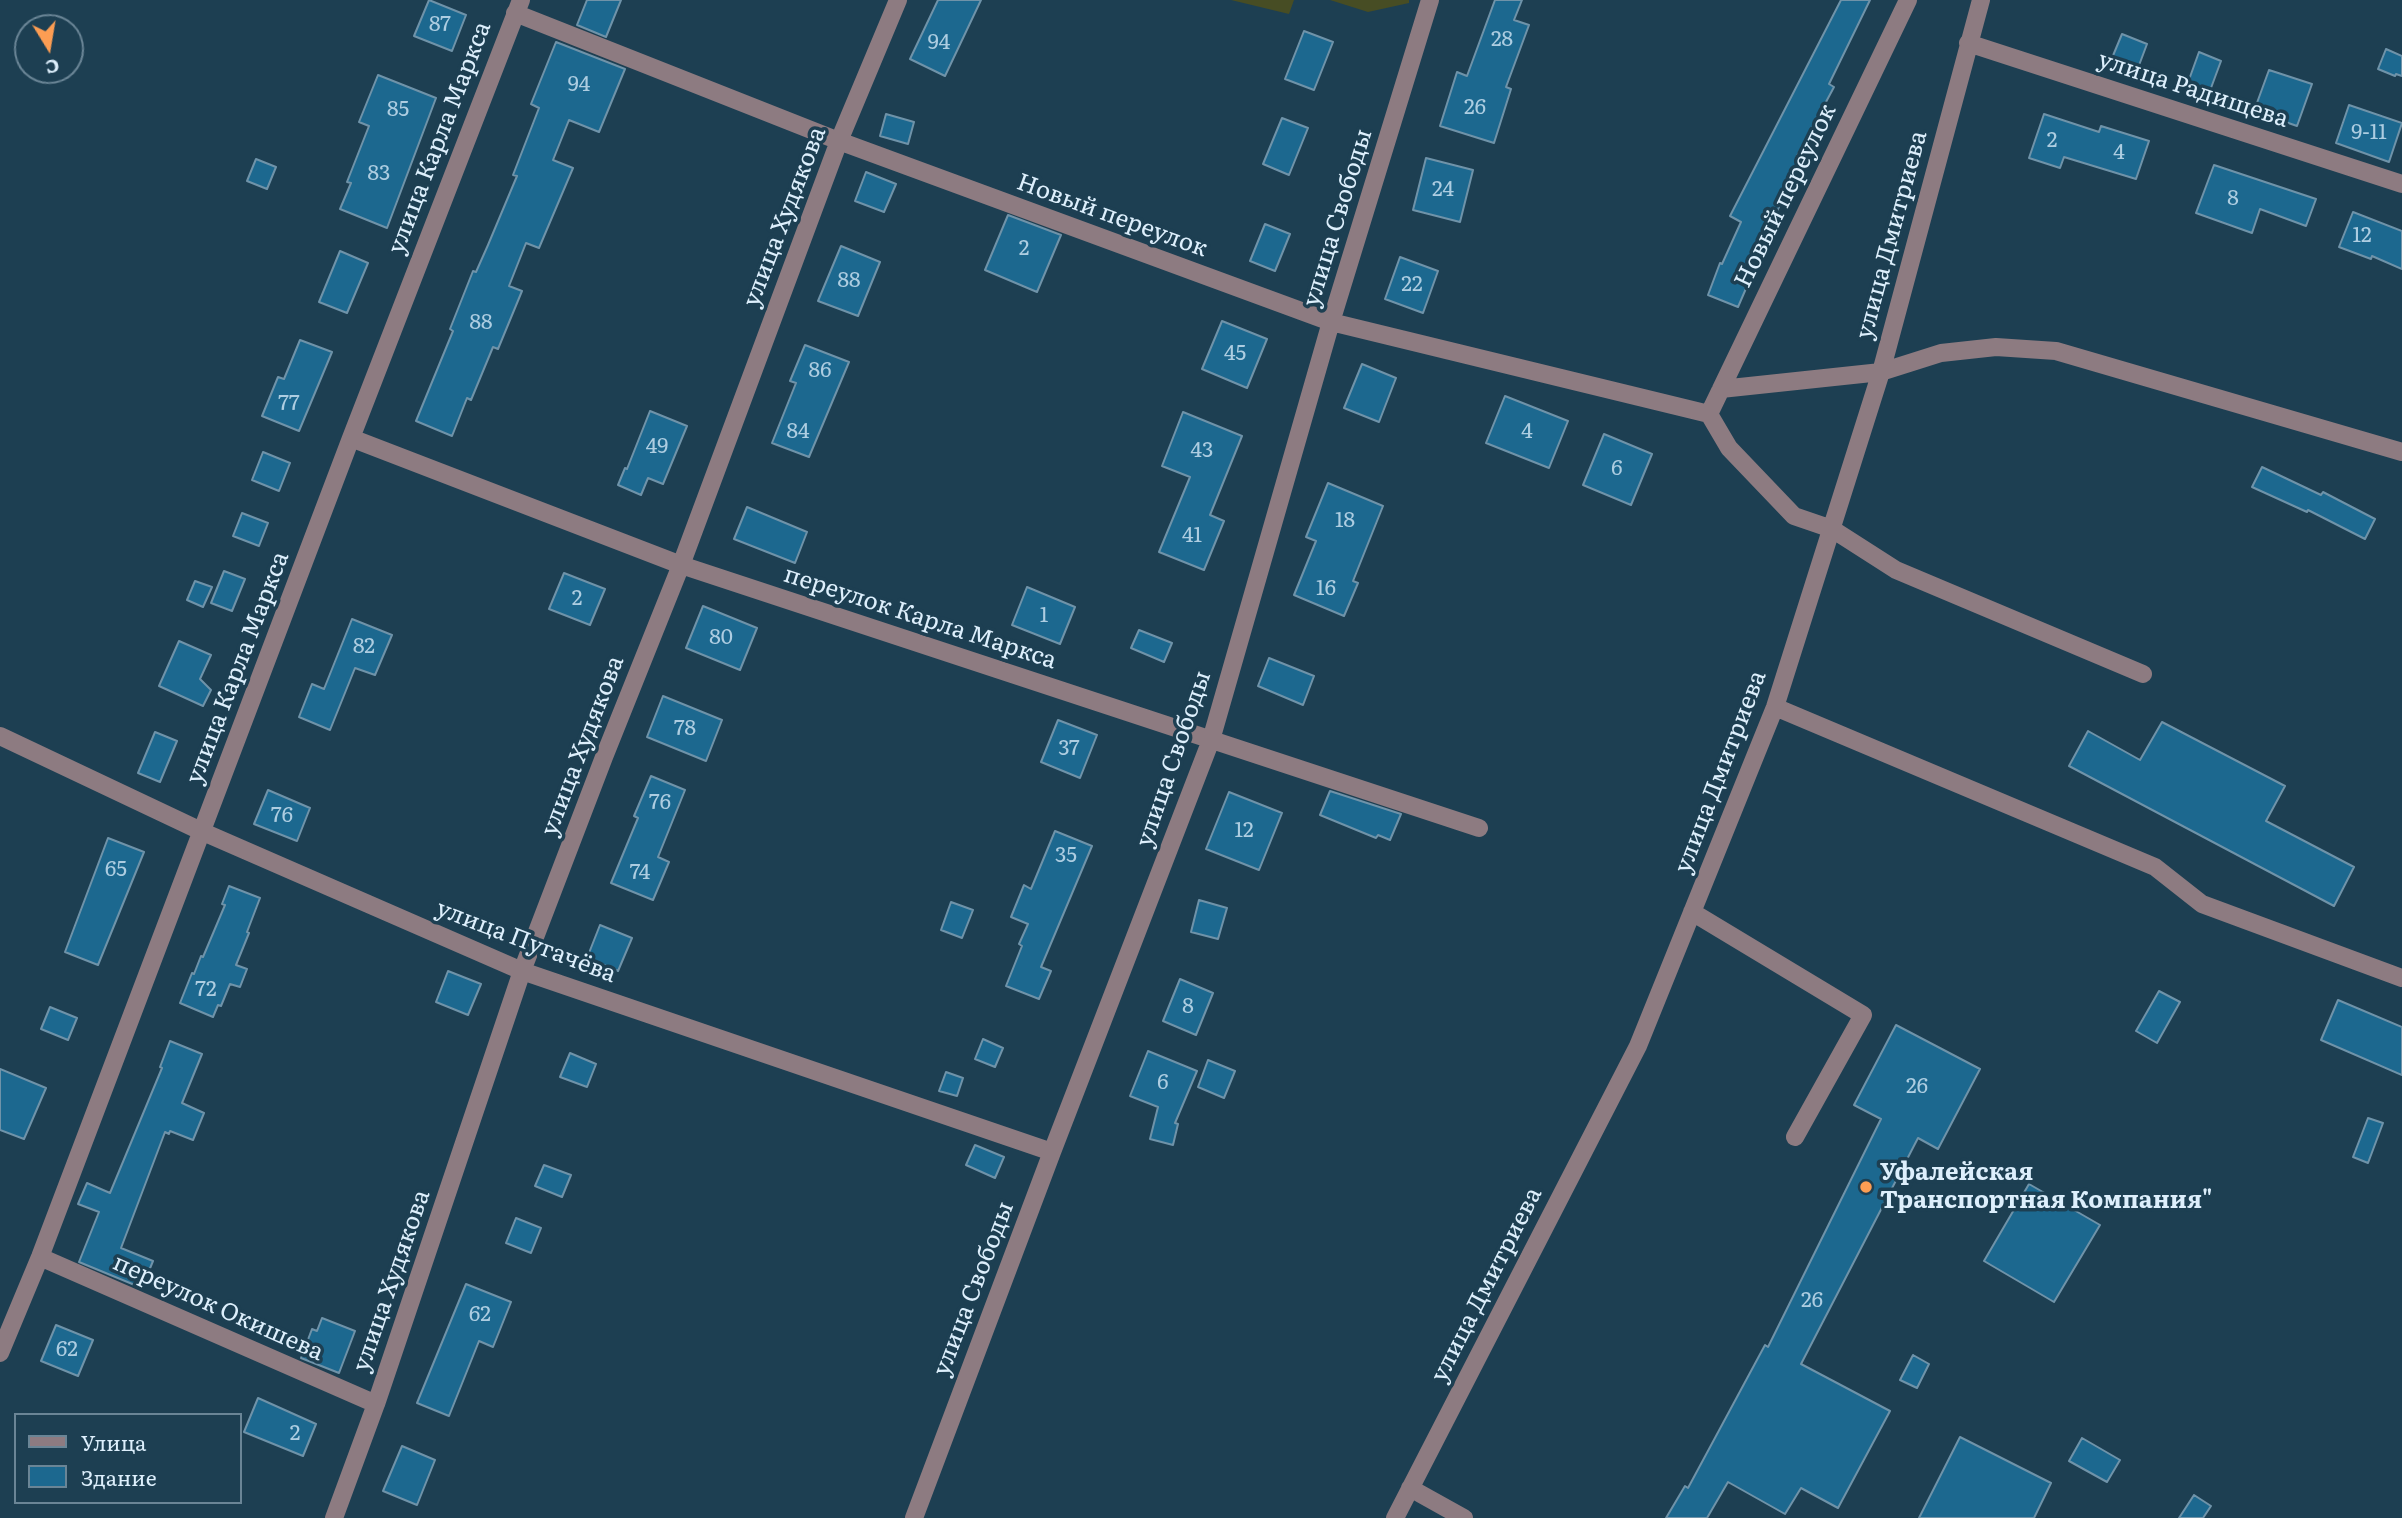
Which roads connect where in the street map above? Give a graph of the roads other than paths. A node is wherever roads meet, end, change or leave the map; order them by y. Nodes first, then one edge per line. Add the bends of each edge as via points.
1 (898, 0) edge
2 (1430, 0) edge
3 (1908, 0) edge
4 (1980, 0) edge
5 (518, 7) edge
6 (1968, 43) junction
7 (839, 141) junction
8 (2402, 184) edge
9 (1331, 322) junction
10 (1881, 372) junction
11 (1721, 389) junction
12 (1709, 414) junction
13 (351, 438) junction
14 (2402, 452) edge
15 (1832, 529) junction
16 (681, 565) junction
17 (2143, 674) dead end
18 (1775, 707) junction
19 (0, 736) edge
20 (1211, 740) junction
21 (1479, 828) dead end
22 (203, 832) junction
23 (1692, 912) junction
24 (522, 971) junction
25 (2402, 978) edge
26 (1795, 1137) dead end
27 (1052, 1152) junction
28 (40, 1257) junction
29 (0, 1353) edge
30 (376, 1404) junction
31 (1410, 1488) junction
32 (334, 1518) edge
33 (914, 1518) edge
34 (1395, 1518) edge
35 (1464, 1518) edge

1 - 7 street, улица Худякова
2 - 9 street, улица Свободы
3 - 11 street, Новый переулок
4 - 6 street, улица Дмитриева
5 - 7 street, Новый переулок
5 - 13 street, улица Карла Маркса
6 - 8 street, улица Радищева
6 - 10 street, улица Дмитриева
7 - 9 street, Новый переулок
7 - 16 street, улица Худякова
9 - 12 street, Новый переулок
9 - 20 street, улица Свободы
10 - 11 street
10 - 14 street via 1941,353 1996,347 2056,351
10 - 15 street, улица Дмитриева
11 - 12 street, Новый переулок
12 - 15 street via 1729,448 1794,516
13 - 16 street, переулок Карла Маркса
13 - 22 street, улица Карла Маркса
15 - 17 street via 1896,570
15 - 18 street, улица Дмитриева
16 - 20 street, переулок Карла Маркса
16 - 24 street, улица Худякова
18 - 23 street, улица Дмитриева
18 - 25 street via 2155,867 2202,904
19 - 22 street, улица Пугачёва
20 - 21 street, переулок Карла Маркса
20 - 27 street, улица Свободы
22 - 24 street, улица Пугачёва
22 - 28 street, улица Карла Маркса
23 - 26 street via 1863,1015
23 - 31 street, улица Дмитриева via 1638,1046
24 - 27 street, улица Пугачёва
24 - 30 street, улица Худякова
27 - 33 street, улица Свободы
28 - 29 street, улица Карла Маркса
28 - 30 street, переулок Окишева
30 - 32 street, улица Худякова
31 - 34 street, улица Дмитриева
31 - 35 street

